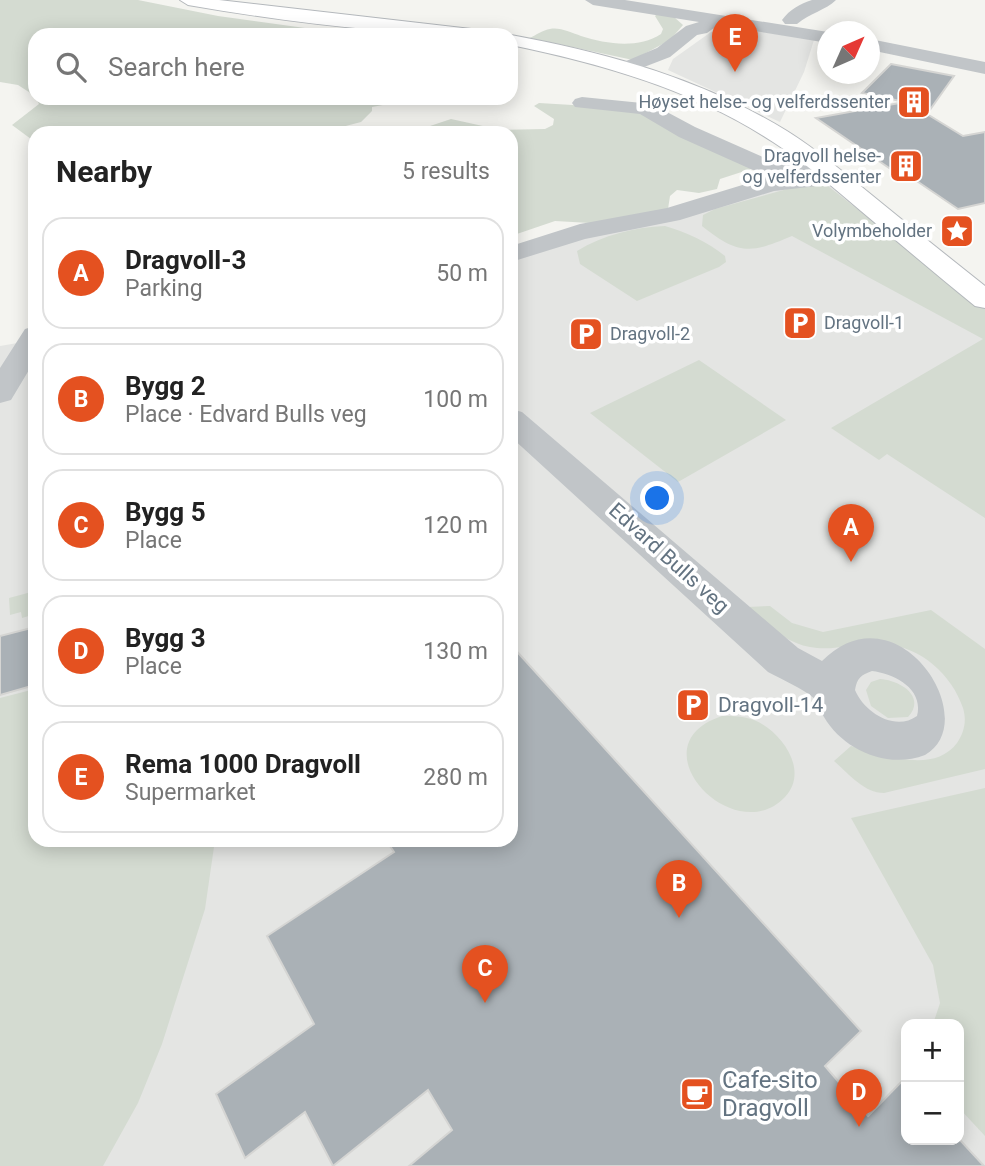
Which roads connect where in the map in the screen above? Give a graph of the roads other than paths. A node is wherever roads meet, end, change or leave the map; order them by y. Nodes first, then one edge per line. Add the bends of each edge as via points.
1 (187, 0) edge
2 (593, 0) edge
3 (828, 0) edge
4 (791, 20) dead end
5 (693, 23) junction
6 (415, 28) edge
7 (817, 36) edge
8 (518, 42) edge
9 (880, 47) edge
10 (985, 68) edge
11 (635, 71) junction
12 (582, 103) dead end
13 (811, 159) junction
14 (772, 177) junction
15 (834, 177) junction
16 (518, 252) edge
17 (985, 300) edge
18 (28, 347) edge
19 (0, 393) edge
20 (518, 425) edge
21 (833, 688) dead end

1 - 6 main road
2 - 5 street
3 - 4 street
5 - 7 street via 701,29 714,20
5 - 11 street via 663,53 664,58
8 - 11 main road
9 - 10 street
11 - 13 main road via 739,113
12 - 14 street via 645,108
13 - 14 street
13 - 15 main road
14 - 15 street
14 - 16 street via 671,215 580,232
15 - 17 main road
18 - 19 street
20 - 21 street, Edvard Bulls veg via 783,660

